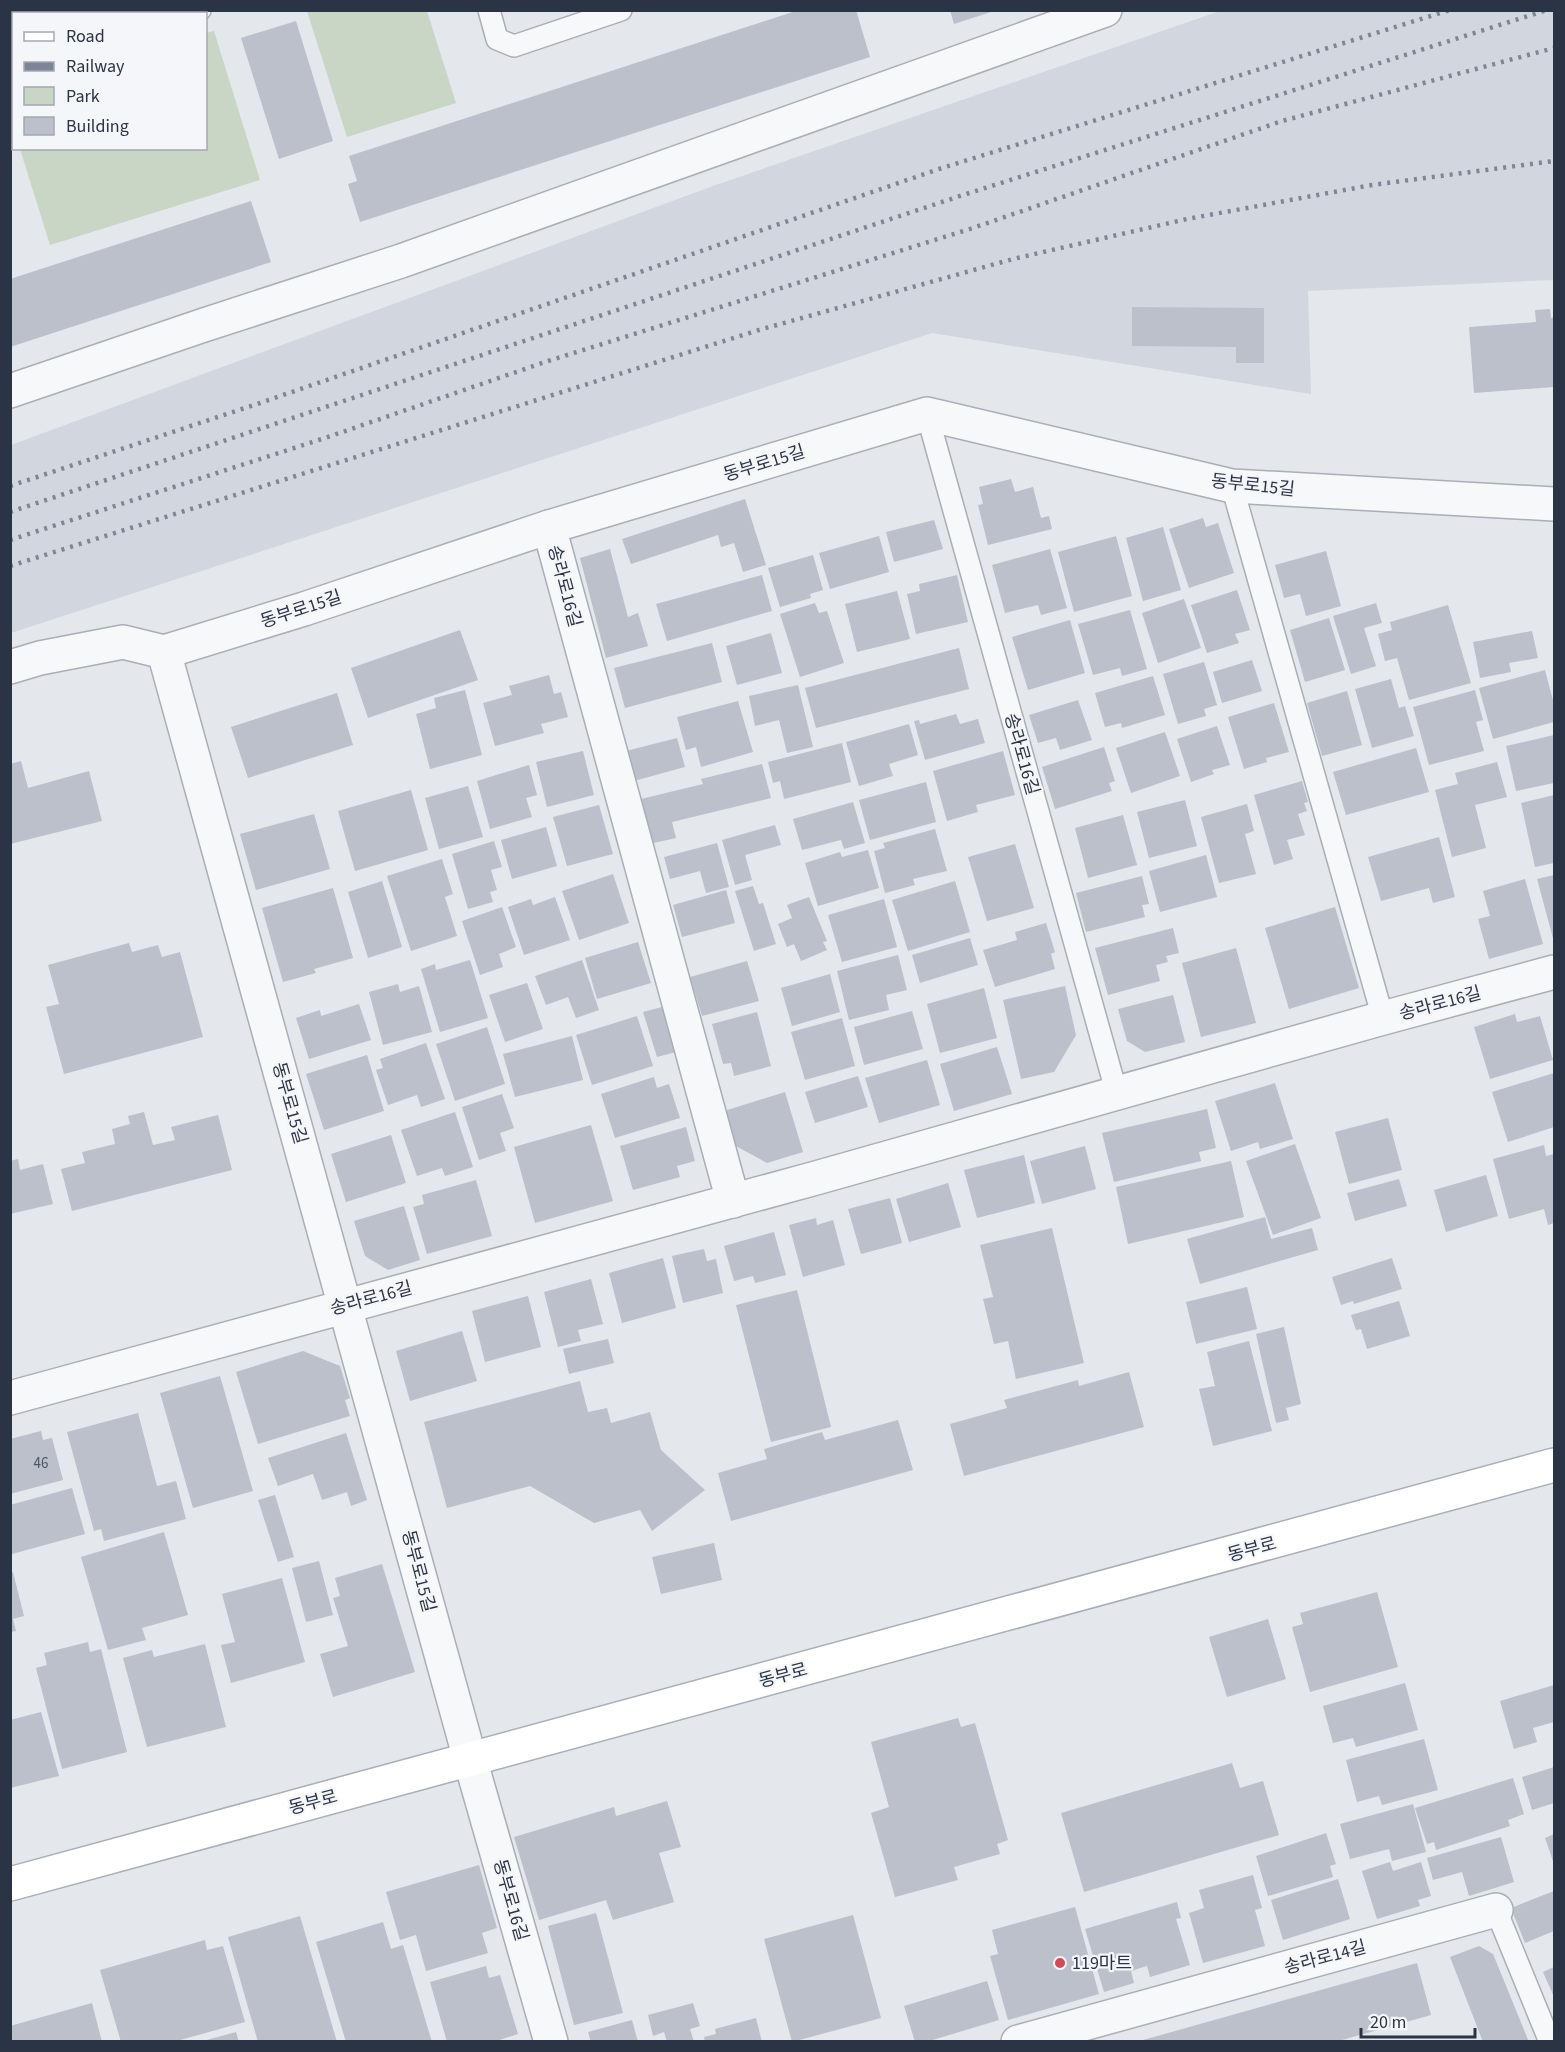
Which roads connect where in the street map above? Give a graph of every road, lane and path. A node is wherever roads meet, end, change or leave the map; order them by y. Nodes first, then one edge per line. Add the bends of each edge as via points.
1 (489, 10) edge
2 (621, 10) edge
3 (1105, 10) edge
4 (10, 391) edge
5 (927, 414) junction
6 (1232, 486) junction
7 (1554, 504) edge
8 (549, 527) junction
9 (164, 652) junction
10 (10, 667) edge
11 (1554, 972) edge
12 (1383, 1018) junction
13 (1117, 1094) junction
14 (733, 1201) junction
15 (346, 1305) junction
16 (10, 1398) edge
17 (1554, 1466) edge
18 (470, 1759) junction
19 (10, 1884) edge
20 (1496, 1910) joint
21 (551, 2042) edge
22 (1018, 2042) edge
23 (1550, 2042) edge

1 - 2 lane via 497,39 514,46
3 - 4 street via 401,261
5 - 6 street, 동부로15길
5 - 8 street, 동부로15길
5 - 13 lane, 송라로16길
6 - 7 street, 동부로15길
6 - 12 lane
8 - 9 street, 동부로15길
8 - 14 street, 송라로16길
9 - 10 street via 123,642
9 - 15 street, 동부로15길
11 - 12 street, 송라로16길
12 - 13 street, 송라로16길
13 - 14 street, 송라로16길
14 - 15 street, 송라로16길
15 - 16 street, 송라로16길
15 - 18 street, 동부로15길
17 - 18 main road, 동부로
18 - 19 main road, 동부로
18 - 21 street, 동부로16길
20 - 22 street, 송라로14길
20 - 23 lane, 송라로14길

